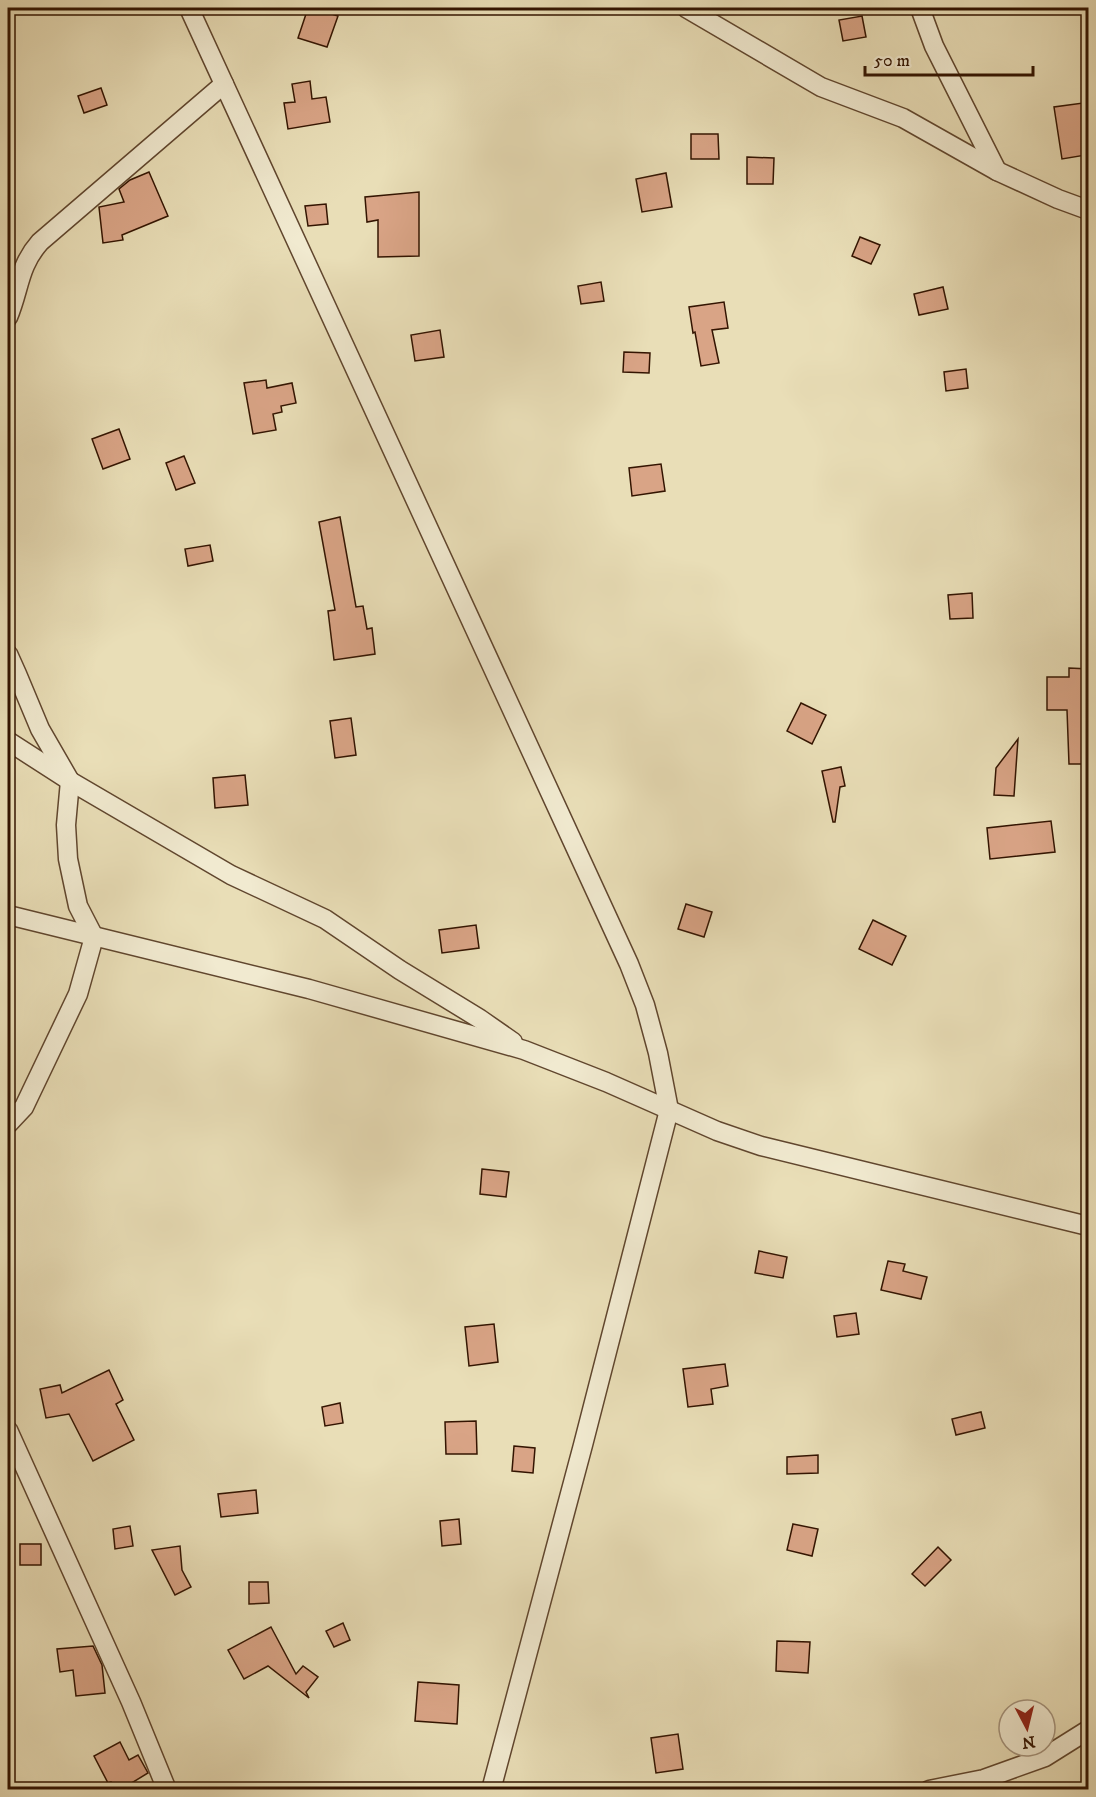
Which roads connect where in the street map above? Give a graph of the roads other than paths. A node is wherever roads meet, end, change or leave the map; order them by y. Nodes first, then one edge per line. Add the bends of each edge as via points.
1 (189, 8) edge
2 (687, 8) edge
3 (920, 8) edge
4 (224, 84) junction
5 (997, 171) junction
6 (1089, 210) edge
7 (8, 317) edge
8 (8, 654) edge
9 (8, 741) edge
10 (70, 781) junction
11 (8, 915) edge
12 (94, 937) junction
13 (524, 1050) junction
14 (669, 1110) junction
15 (8, 1124) edge
16 (1089, 1226) edge
17 (8, 1430) edge
18 (1089, 1731) edge
19 (167, 1790) edge
20 (491, 1790) edge
21 (929, 1790) edge

1 - 4 street
2 - 5 street via 821,87 903,118
3 - 5 street via 934,46
4 - 7 street via 40,242 21,270
4 - 14 street via 629,964 645,1005
5 - 6 street
8 - 10 street via 40,729
9 - 10 street
10 - 12 street via 68,859 78,906
10 - 13 street via 231,875 325,919
11 - 12 street
12 - 13 street via 309,989
12 - 15 street via 74,1003 24,1107
13 - 14 street
14 - 16 street via 761,1146
14 - 20 street
17 - 19 street
18 - 21 street via 1045,1757 984,1779

